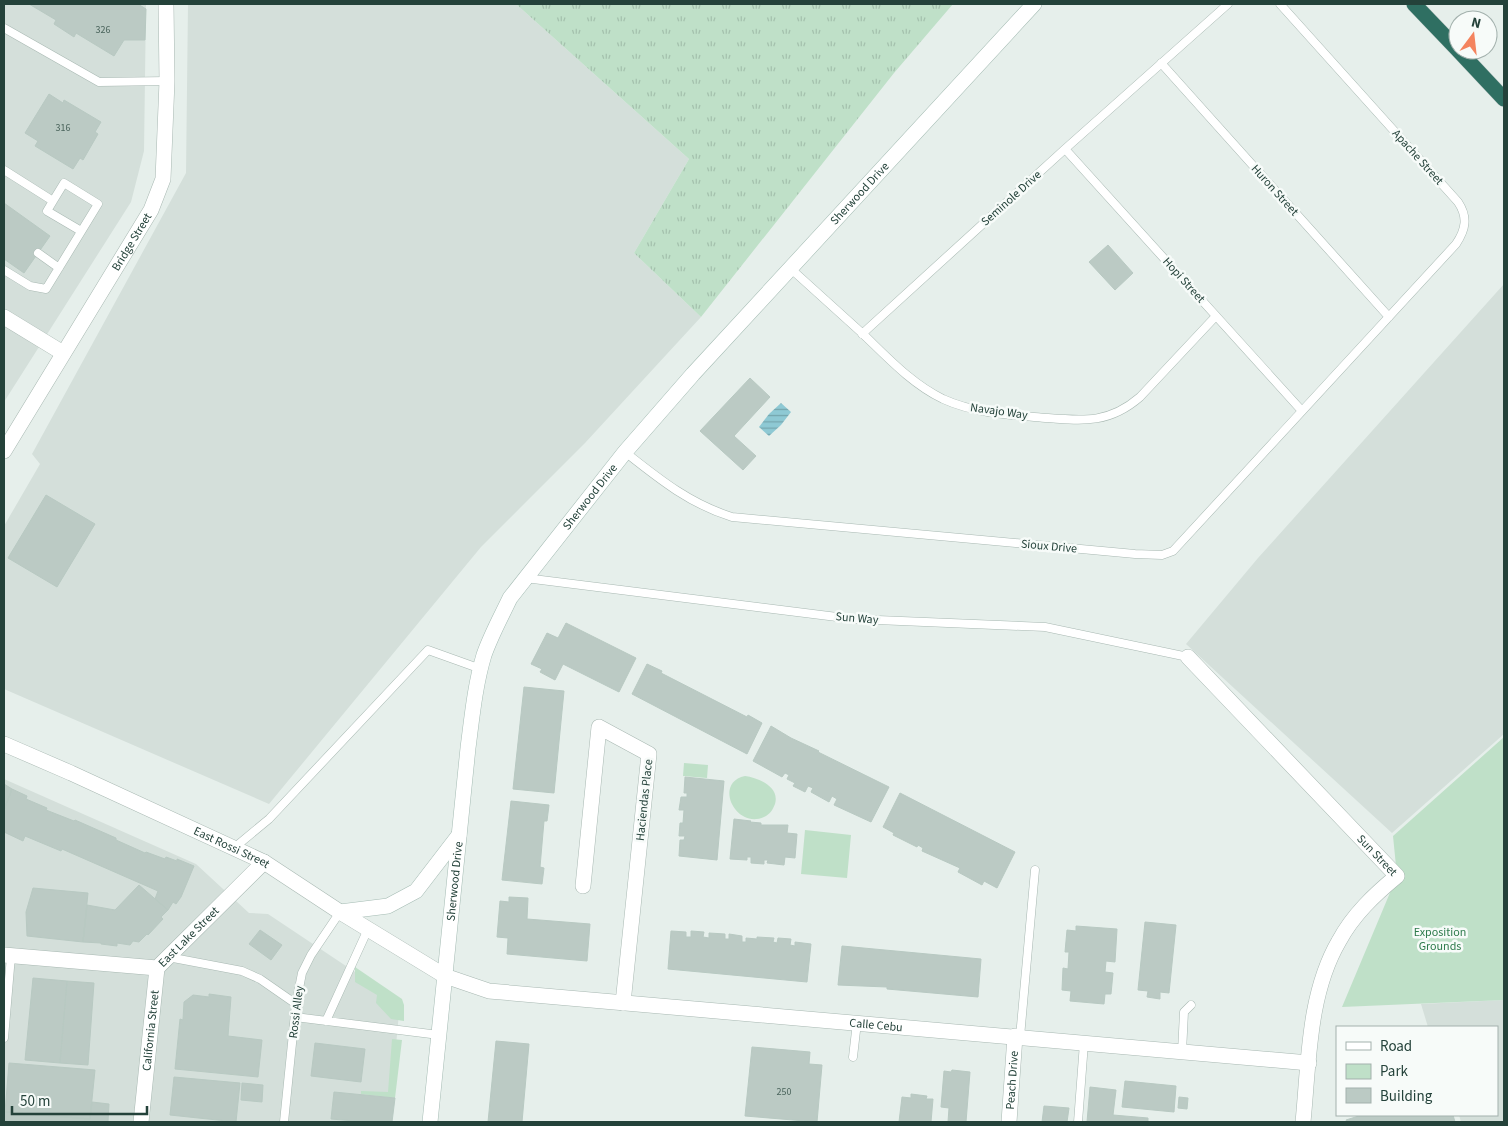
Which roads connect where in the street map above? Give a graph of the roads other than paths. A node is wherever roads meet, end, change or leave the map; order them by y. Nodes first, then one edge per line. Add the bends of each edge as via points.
1 (166, 4) edge
2 (1034, 4) edge
3 (1228, 4) edge
4 (1280, 4) edge
5 (1414, 4) edge
6 (1424, 4) edge
7 (4, 28) edge
8 (1448, 32) edge
9 (1448, 40) edge
10 (1468, 60) edge
11 (1473, 60) edge
12 (1161, 63) junction
13 (167, 81) junction
14 (1504, 97) edge
15 (1065, 149) junction
16 (4, 170) edge
17 (53, 201) junction
18 (81, 231) junction
19 (38, 253) dead end
20 (60, 268) junction
21 (790, 268) junction
22 (4, 270) edge
23 (1216, 316) junction
24 (4, 317) edge
25 (1389, 317) junction
26 (862, 334) junction
27 (63, 353) junction
28 (1302, 411) junction
29 (4, 451) edge
30 (625, 452) junction
31 (525, 578) junction
32 (1188, 657) joint
33 (481, 669) junction
34 (4, 744) edge
35 (460, 835) junction
36 (234, 848) junction
37 (264, 862) junction
38 (1036, 870) dead end
39 (583, 886) dead end
40 (340, 912) junction
41 (368, 929) junction
42 (8, 956) edge
43 (162, 962) junction
44 (445, 976) junction
45 (623, 1002) junction
46 (296, 1004) junction
47 (1191, 1005) dead end
48 (295, 1017) junction
49 (326, 1021) junction
50 (857, 1022) junction
51 (439, 1035) junction
52 (1017, 1036) junction
53 (4, 1038) edge
54 (1084, 1043) junction
55 (1182, 1052) junction
56 (853, 1057) dead end
57 (1309, 1063) junction
58 (141, 1122) edge
59 (284, 1122) edge
60 (430, 1122) edge
61 (1009, 1122) edge
62 (1078, 1122) edge
63 (1303, 1122) edge

1 - 13 street, Bridge Street
2 - 21 street, Sherwood Drive
3 - 12 lane
4 - 25 lane, Apache Street via 1463,209 1465,226 1456,244
5 - 9 highway
6 - 8 highway
7 - 13 lane via 99,82
10 - 14 highway
11 - 14 highway
12 - 15 lane, Seminole Drive
12 - 25 lane, Huron Street
13 - 27 street, Bridge Street via 163,179 151,210
15 - 23 lane, Hopi Street
15 - 26 lane, Seminole Drive
16 - 17 lane
17 - 18 lane via 47,211
17 - 18 lane via 64,183 98,204
18 - 20 lane
19 - 20 lane
20 - 22 lane via 46,289 30,286
21 - 26 lane, Navajo Way
21 - 30 street, Sherwood Drive
23 - 26 lane, Navajo Way via 1130,406 1106,418 1092,420 1001,414 959,405 913,380
23 - 28 lane, Hopi Street
24 - 27 street
25 - 28 lane, Sioux Drive
27 - 29 street, Bridge Street
28 - 30 lane, Sioux Drive via 1173,551 1156,555 732,516 685,497
30 - 31 street, Sherwood Drive
31 - 32 lane, Sun Way via 853,619 1045,627
31 - 33 street, Sherwood Drive via 496,624
32 - 57 street, Sun Street via 1397,876 1373,896 1338,942 1321,986
33 - 35 street, Sherwood Drive via 468,748
33 - 36 lane via 428,650 269,820
34 - 36 street, East Rossi Street
35 - 40 street via 416,891 388,906
35 - 44 street, Sherwood Drive
36 - 37 street, East Rossi Street
37 - 40 street, East Rossi Street
37 - 43 street, East Lake Street
38 - 52 lane
39 - 45 street, Haciendas Place via 599,727 649,754
40 - 41 street, East Rossi Street
40 - 46 lane, Rossi Alley via 306,964
41 - 44 street, East Rossi Street
41 - 49 lane
42 - 43 street, East Lake Street
42 - 53 lane
43 - 46 lane via 221,966 242,971 260,979
43 - 58 street, California Street
44 - 45 street, Calle Cebu via 489,991
44 - 51 street, Sherwood Drive
45 - 50 street, Calle Cebu
46 - 48 lane, Rossi Alley
47 - 55 lane via 1184,1012
48 - 49 lane
48 - 59 lane, Rossi Alley
49 - 51 lane
50 - 52 street, Calle Cebu
50 - 56 lane
51 - 60 street, Sherwood Drive
52 - 54 street, Calle Cebu
52 - 61 street, Peach Drive
54 - 55 street, Calle Cebu
54 - 62 lane
55 - 57 street, Calle Cebu
57 - 63 street, Sun Street

